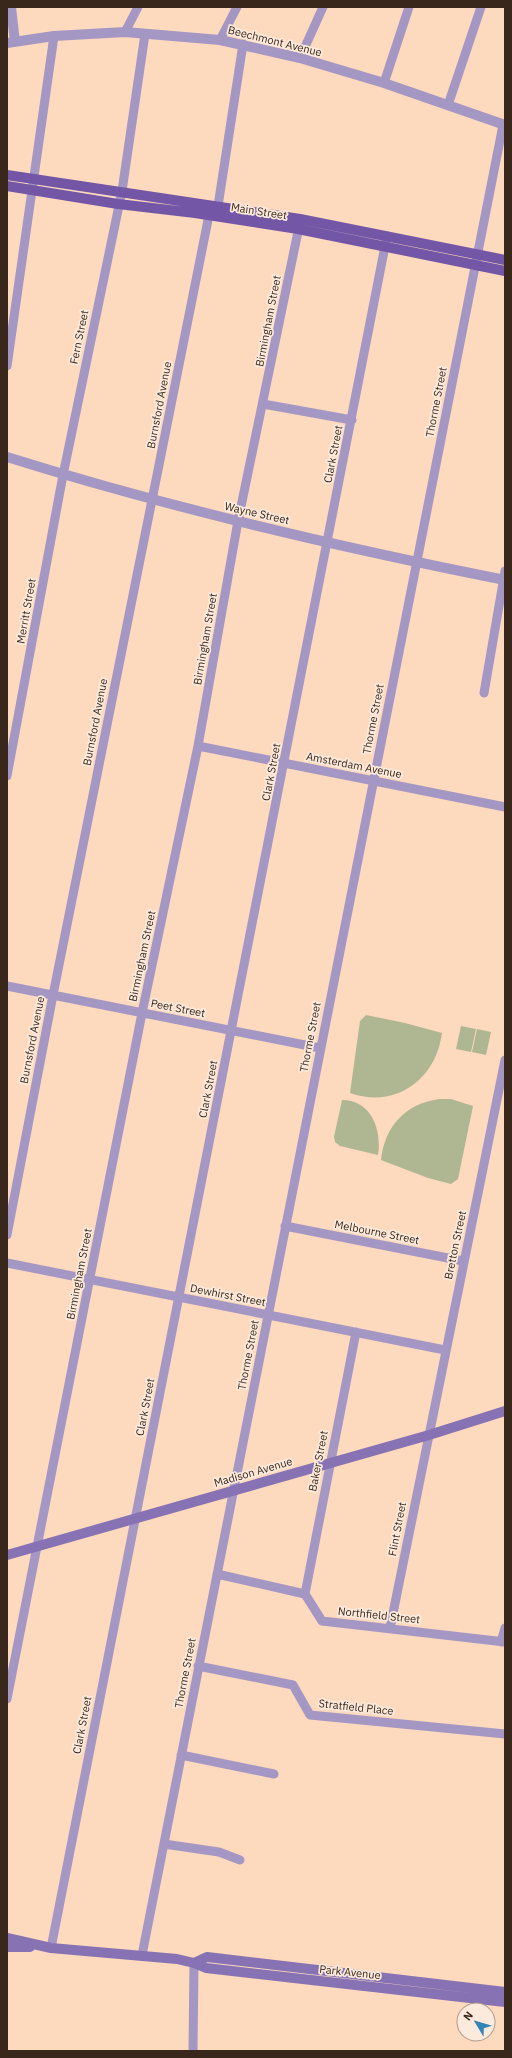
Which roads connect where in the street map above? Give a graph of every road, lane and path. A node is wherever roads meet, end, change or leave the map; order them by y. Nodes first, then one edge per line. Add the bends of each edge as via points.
1 (11, 7) edge
2 (138, 7) edge
3 (237, 7) edge
4 (323, 7) edge
5 (409, 7) edge
6 (481, 7) edge
7 (125, 32) junction
8 (145, 34) junction
9 (54, 36) junction
10 (220, 40) junction
11 (11, 42) edge
12 (243, 44) junction
13 (300, 58) junction
14 (384, 83) junction
15 (448, 105) junction
16 (504, 125) edge
17 (7, 175) edge
18 (34, 179) junction
19 (7, 186) edge
20 (32, 190) junction
21 (122, 191) junction
22 (118, 204) junction
23 (218, 206) junction
24 (209, 215) junction
25 (300, 219) junction
26 (298, 229) junction
27 (387, 236) junction
28 (386, 246) junction
29 (477, 254) junction
30 (505, 260) edge
31 (475, 265) junction
32 (505, 271) edge
33 (8, 350) edge
34 (7, 366) edge
35 (263, 404) junction
36 (352, 420) junction
37 (7, 458) edge
38 (63, 475) junction
39 (152, 499) junction
40 (238, 521) junction
41 (328, 541) junction
42 (416, 562) junction
43 (504, 577) edge
44 (484, 693) dead end
45 (198, 746) junction
46 (9, 758) edge
47 (284, 764) junction
48 (7, 776) edge
49 (373, 781) junction
50 (505, 807) edge
51 (7, 986) edge
52 (52, 995) junction
53 (142, 1013) junction
54 (232, 1030) junction
55 (320, 1048) junction
56 (505, 1060) edge
57 (503, 1080) edge
58 (285, 1226) junction
59 (7, 1235) edge
60 (463, 1261) junction
61 (7, 1263) edge
62 (90, 1280) junction
63 (179, 1297) junction
64 (268, 1315) junction
65 (356, 1332) junction
66 (445, 1350) junction
67 (505, 1412) edge
68 (429, 1435) junction
69 (330, 1462) junction
70 (233, 1490) junction
71 (135, 1518) junction
72 (38, 1546) junction
73 (7, 1555) edge
74 (217, 1574) junction
75 (305, 1594) junction
76 (390, 1628) junction
77 (505, 1628) edge
78 (503, 1642) edge
79 (198, 1666) junction
80 (7, 1698) edge
81 (505, 1734) edge
82 (181, 1755) junction
83 (274, 1774) dead end
84 (164, 1844) junction
85 (240, 1860) dead end
86 (7, 1938) edge
87 (7, 1947) edge
88 (47, 1947) junction
89 (142, 1954) junction
90 (194, 1962) junction
91 (505, 1992) edge
92 (505, 2002) edge
93 (193, 2051) edge

1 - 11 street
2 - 7 street
3 - 10 street
4 - 13 street
5 - 14 street
6 - 15 street
7 - 8 street, Beechmont Avenue
7 - 9 street, Beechmont Avenue
8 - 10 street, Beechmont Avenue
8 - 21 street, Fern Street
9 - 11 street, Beechmont Avenue
9 - 18 street
10 - 12 street, Beechmont Avenue
12 - 13 street, Beechmont Avenue
12 - 23 street
13 - 14 street, Beechmont Avenue
14 - 15 street, Beechmont Avenue
15 - 16 street, Beechmont Avenue
16 - 29 street, Thorme Street
17 - 18 main road, Main Street
18 - 20 street
18 - 21 main road, Main Street
19 - 20 main road, Main Street
20 - 22 main road, Main Street
20 - 33 street
21 - 22 street, Fern Street
21 - 23 main road, Main Street
22 - 24 main road, Main Street
22 - 38 street, Fern Street
23 - 24 street
23 - 25 main road, Main Street
24 - 26 main road, Main Street
24 - 39 street, Burnsford Avenue
25 - 26 street, Birmingham Street
25 - 27 main road, Main Street
26 - 28 main road, Main Street
26 - 35 street, Birmingham Street
27 - 28 street, Clark Street
27 - 29 main road, Main Street
28 - 31 main road, Main Street
28 - 36 street, Clark Street
29 - 30 main road, Main Street
29 - 31 street, Thorme Street
31 - 32 main road, Main Street
31 - 42 street, Thorme Street
33 - 34 street
35 - 36 street
35 - 40 street, Birmingham Street
36 - 41 street, Clark Street
37 - 38 street, Wayne Street
38 - 39 street, Wayne Street
38 - 46 street, Merritt Street
39 - 40 street, Wayne Street
39 - 52 street, Burnsford Avenue
40 - 41 street, Wayne Street
40 - 45 street, Birmingham Street
41 - 42 street, Wayne Street
41 - 47 street, Clark Street
42 - 43 street, Wayne Street
42 - 49 street, Thorme Street
43 - 44 street
45 - 47 street, Amsterdam Avenue
45 - 53 street, Birmingham Street
46 - 48 street, Merritt Street
47 - 49 street, Amsterdam Avenue
47 - 54 street, Clark Street
49 - 50 street, Amsterdam Avenue
49 - 55 street, Thorme Street
51 - 52 street, Peet Street
52 - 53 street, Peet Street
52 - 59 street, Burnsford Avenue
53 - 54 street, Peet Street
53 - 62 street, Birmingham Street
54 - 55 street, Peet Street
54 - 63 street, Clark Street
55 - 58 street, Thorme Street
56 - 57 street, Bretton Street
57 - 60 street, Bretton Street
58 - 60 street, Melbourne Street
58 - 64 street, Thorme Street
60 - 66 street, Bretton Street
61 - 62 street, Dewhirst Street
62 - 63 street, Dewhirst Street
62 - 72 street, Birmingham Street
63 - 64 street, Dewhirst Street
63 - 71 street, Clark Street
64 - 65 street, Dewhirst Street
64 - 70 street, Thorme Street
65 - 66 street, Dewhirst Street
65 - 69 street, Baker Street
66 - 68 street, Bretton Street
67 - 68 main road, Madison Avenue
68 - 69 main road, Madison Avenue
68 - 76 street, Flint Street
69 - 70 main road, Madison Avenue
69 - 75 street, Baker Street
70 - 71 main road, Madison Avenue
70 - 74 street, Thorme Street
71 - 72 main road, Madison Avenue
71 - 88 street, Clark Street
72 - 73 main road, Madison Avenue
72 - 80 street, Birmingham Street
74 - 75 street
74 - 79 street, Thorme Street
75 - 76 street, Northfield Street via 322,1620
76 - 78 street, Northfield Street
77 - 78 street
79 - 81 street, Stratfield Place via 293,1686 310,1715
79 - 82 street, Thorme Street
82 - 83 street
82 - 84 street, Thorme Street
84 - 85 street via 219,1852
84 - 89 street, Thorme Street
86 - 88 main road, Park Avenue
87 - 88 main road, Park Avenue
88 - 89 main road, Park Avenue
89 - 90 main road, Park Avenue
90 - 91 main road, Park Avenue via 207,1957
90 - 92 main road, Park Avenue via 206,1968
90 - 93 street

